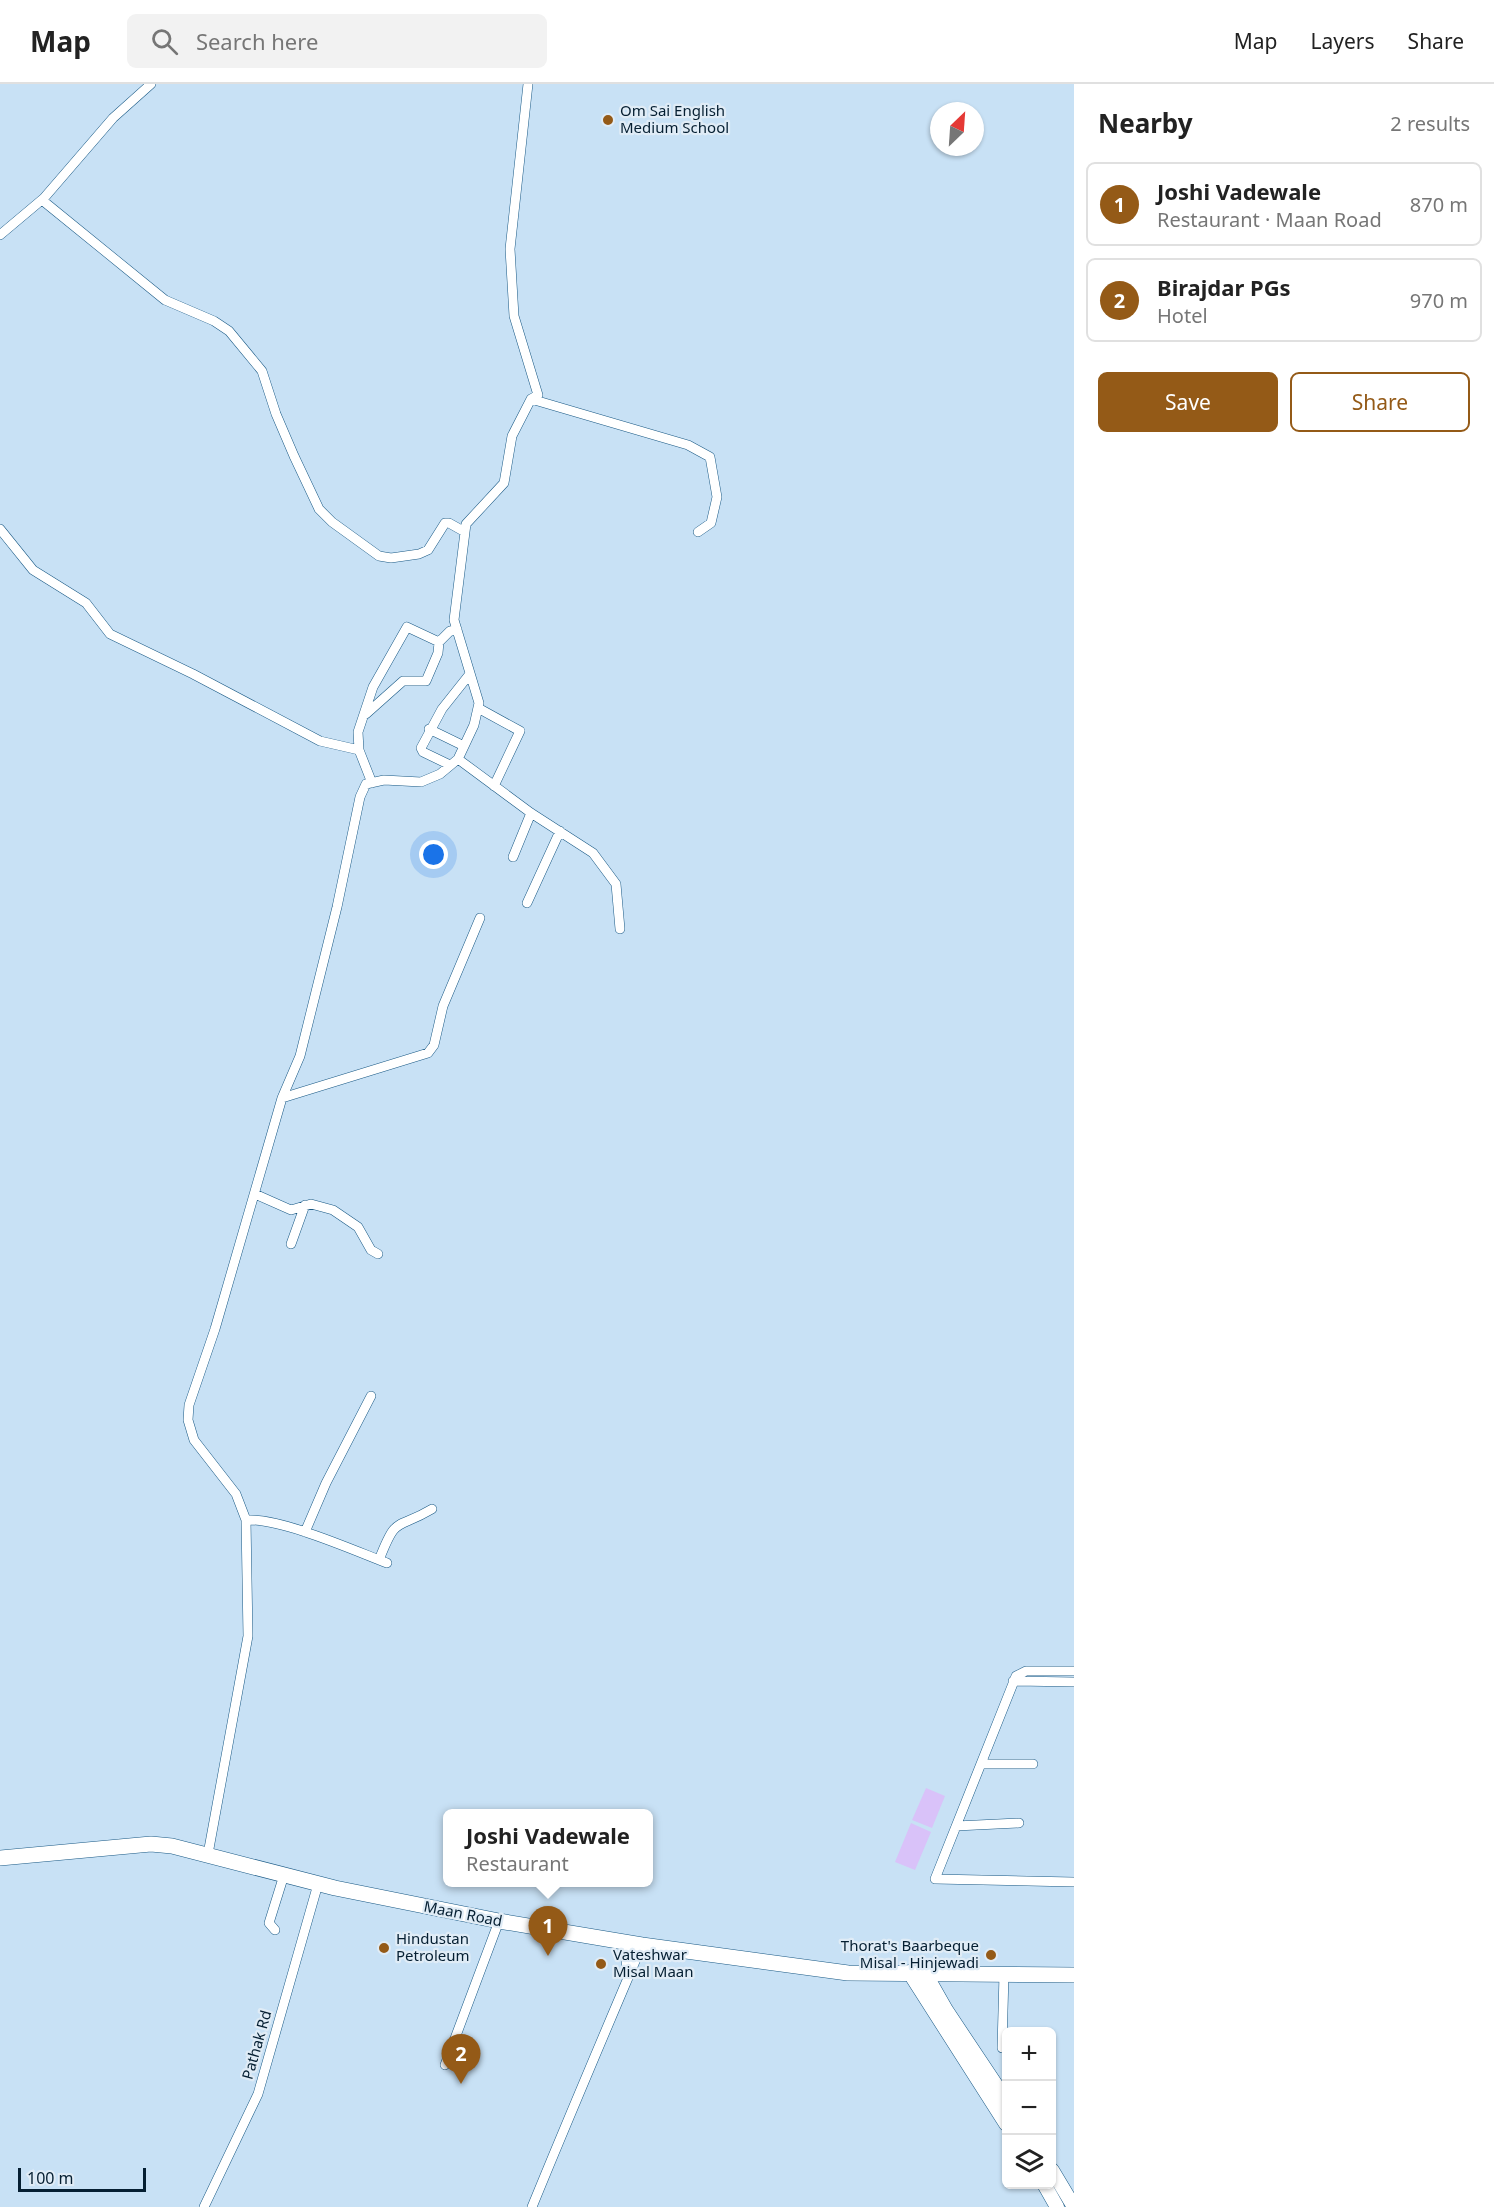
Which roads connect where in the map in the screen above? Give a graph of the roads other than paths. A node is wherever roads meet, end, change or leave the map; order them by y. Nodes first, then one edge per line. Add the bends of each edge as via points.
1 (151, 84) edge
2 (528, 84) edge
3 (42, 200) junction
4 (0, 235) edge
5 (531, 399) junction
6 (0, 529) edge
7 (465, 532) junction
8 (698, 532) dead end
9 (457, 629) junction
10 (439, 642) junction
11 (469, 675) junction
12 (478, 708) junction
13 (366, 714) junction
14 (429, 729) junction
15 (464, 746) junction
16 (359, 750) junction
17 (454, 762) junction
18 (372, 783) junction
19 (494, 786) junction
20 (531, 813) junction
21 (560, 831) junction
22 (513, 858) dead end
23 (527, 903) dead end
24 (480, 918) dead end
25 (620, 929) dead end
26 (282, 1098) junction
27 (255, 1194) junction
28 (305, 1205) junction
29 (291, 1244) dead end
30 (378, 1254) dead end
31 (371, 1396) dead end
32 (432, 1509) dead end
33 (246, 1520) junction
34 (305, 1532) junction
35 (1074, 1671) edge
36 (1013, 1681) junction
37 (1074, 1682) edge
38 (981, 1764) junction
39 (1033, 1764) dead end
40 (1018, 1823) dead end
41 (956, 1826) junction
42 (208, 1854) junction
43 (0, 1858) edge
44 (284, 1875) junction
45 (1074, 1882) edge
46 (318, 1884) junction
47 (499, 1921) junction
48 (275, 1930) dead end
49 (625, 1942) junction
50 (642, 1945) junction
51 (909, 1972) junction
52 (925, 1973) junction
53 (1004, 1974) junction
54 (627, 1976) junction
55 (1074, 1976) edge
56 (1003, 2027) edge
57 (444, 2065) dead end
58 (1002, 2094) edge
59 (1002, 2118) edge
60 (1056, 2177) edge
61 (1047, 2189) edge
62 (204, 2207) edge
63 (532, 2207) edge
64 (1056, 2207) edge
65 (1074, 2207) edge

1 - 3 street via 112,118
2 - 5 street via 510,249 514,316 538,395
3 - 4 street
3 - 7 street via 165,300 230,331 262,371 294,456 319,509 332,522 379,556 391,558 428,550 445,523
5 - 7 street via 512,436 504,483 466,524
5 - 8 street via 688,445 710,457 717,497 711,523
6 - 16 street via 33,570 86,603 110,634 320,741
7 - 9 street via 454,620
9 - 10 street
9 - 11 street
10 - 13 street via 426,681 403,681
10 - 13 street via 407,627 373,687
11 - 12 street
11 - 14 street
12 - 15 street
12 - 19 street via 520,731
13 - 16 street via 358,732
14 - 15 street
14 - 17 street via 423,752
15 - 17 street
16 - 18 street
17 - 18 street via 440,774 421,782
17 - 19 street
18 - 26 street via 366,784 360,796 319,983 300,1056
19 - 20 street
20 - 21 street
20 - 22 street
21 - 23 street
21 - 25 street via 593,853 616,884
24 - 26 street via 428,1053
26 - 27 street
27 - 28 street via 291,1210
27 - 33 street via 189,1405 188,1420 194,1440 236,1494
28 - 29 street
28 - 30 street via 321,1206 350,1219
31 - 34 street
32 - 34 street via 390,1532 383,1562
33 - 34 street via 258,1519
33 - 42 street via 248,1636
35 - 36 street via 1026,1671 1018,1673
36 - 37 street
36 - 38 street
38 - 39 street
38 - 41 street
40 - 41 street
41 - 45 street via 936,1880
42 - 43 main road, Maan Road via 152,1844
42 - 44 main road, Maan Road
44 - 46 main road, Maan Road
44 - 48 street via 270,1923
46 - 47 main road, Maan Road
46 - 62 street, Pathak Rd via 258,2094
47 - 49 main road, Maan Road
47 - 57 street
49 - 50 main road, Maan Road
49 - 54 street
50 - 51 main road, Maan Road via 833,1971
50 - 54 street
51 - 52 main road, Maan Road
51 - 59 main road
52 - 53 main road, Maan Road
52 - 58 main road
53 - 55 main road, Maan Road
53 - 56 street
54 - 63 street
60 - 65 main road
61 - 64 main road

